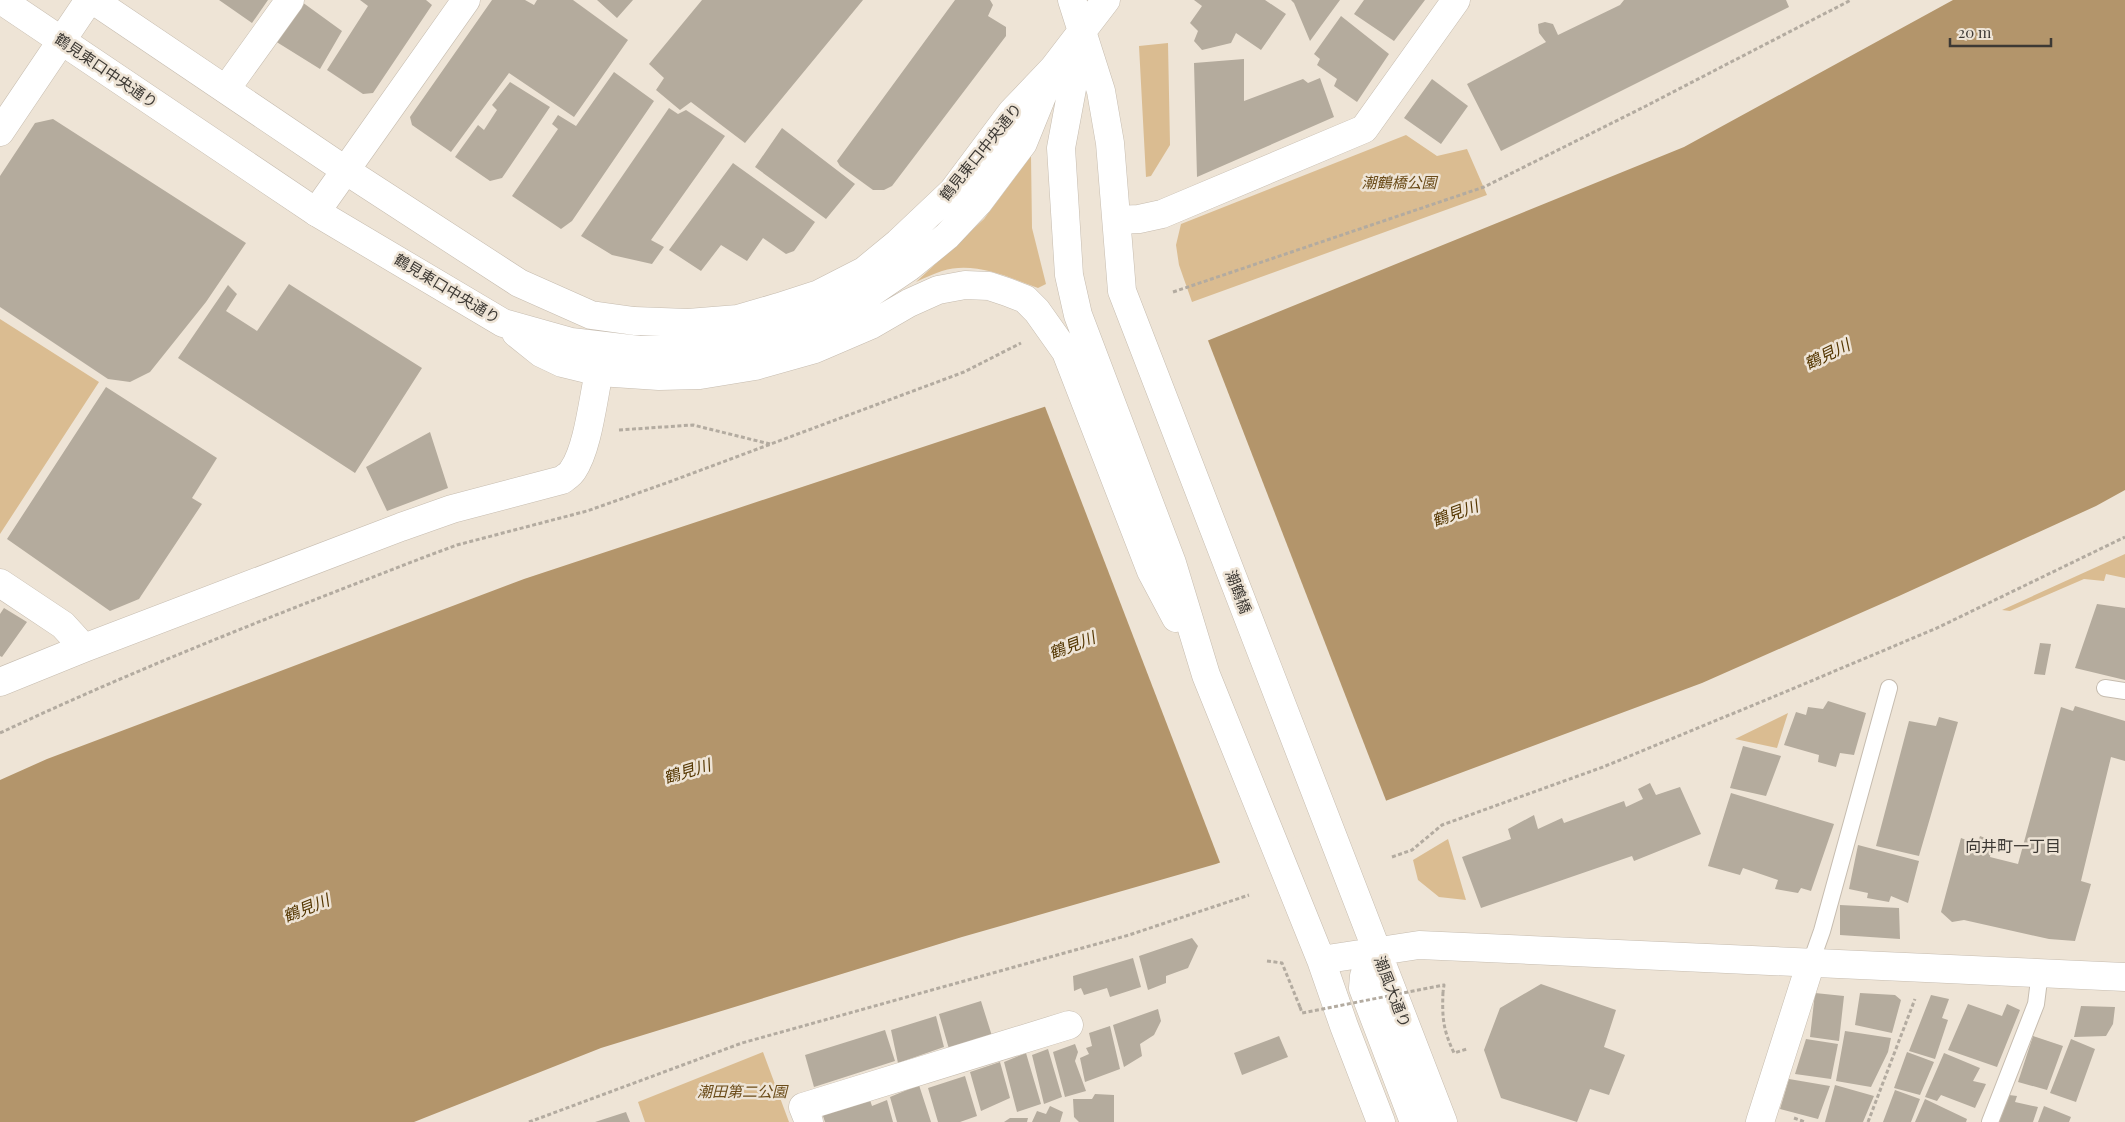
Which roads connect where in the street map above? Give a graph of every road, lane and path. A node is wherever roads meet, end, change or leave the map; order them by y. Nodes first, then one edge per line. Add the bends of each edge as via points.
1 (1, 0) edge
2 (89, 0) edge
3 (93, 0) edge
4 (290, 0) edge
5 (466, 0) edge
6 (1072, 0) edge
7 (1106, 0) edge
8 (1456, 0) edge
9 (1850, 0) edge
10 (1083, 31) junction
11 (62, 41) junction
12 (1053, 69) junction
13 (226, 89) junction
14 (0, 132) edge
15 (345, 170) junction
16 (316, 212) junction
17 (1117, 220) junction
18 (1173, 292) dead end
19 (503, 323) junction
20 (1027, 340) dead end
21 (1078, 348) junction
22 (599, 372) junction
23 (616, 430) dead end
24 (770, 444) junction
25 (2125, 537) edge
26 (0, 583) edge
27 (84, 648) junction
28 (0, 682) edge
29 (1889, 688) dead end
30 (2105, 688) dead end
31 (2125, 691) edge
32 (0, 732) edge
33 (1392, 857) dead end
34 (1341, 861) joint
35 (1249, 895) dead end
36 (1377, 951) junction
37 (1321, 960) junction
38 (1267, 961) dead end
39 (1811, 962) junction
40 (2040, 972) junction
41 (2125, 977) edge
42 (1917, 993) dead end
43 (1069, 1025) dead end
44 (1467, 1049) dead end
45 (529, 1122) edge
46 (809, 1122) edge
47 (1382, 1122) edge
48 (1414, 1122) edge
49 (1443, 1122) edge
50 (1760, 1122) edge
51 (1868, 1122) edge
52 (1990, 1122) edge

1 - 11 street, 鶴見東口中央通り
2 - 11 street
3 - 13 street, 鶴見東口中央通り
4 - 13 street
5 - 15 street
6 - 10 street, 潮鶴橋
7 - 10 street, 鶴見東口中央通り
8 - 17 street via 1364,129 1162,214
9 - 18 path via 1484,187
10 - 12 street, 鶴見東口中央通り
10 - 17 street, 潮鶴橋 via 1101,91 1110,143
10 - 21 street via 1061,148 1069,275 1078,315
11 - 14 street
11 - 16 street, 鶴見東口中央通り
12 - 15 street, 鶴見東口中央通り via 1012,112 953,191 864,272 820,294 738,318 688,323 591,315 520,283
12 - 19 street, 鶴見東口中央通り via 1023,143 978,203 947,236 909,267 865,297 826,317 783,332 678,350 639,350 571,342
13 - 15 street, 鶴見東口中央通り
15 - 16 street
16 - 19 street, 鶴見東口中央通り
17 - 34 street, 潮鶴橋 via 1122,290
19 - 22 street via 541,353 562,363
20 - 24 path via 964,372
21 - 22 street via 1049,326 1025,300 989,286 965,285 938,290 871,325 815,349 755,366 700,375
21 - 37 street via 1172,563 1206,675
22 - 27 street via 578,459 573,471 562,480 443,512
23 - 24 path via 693,426
24 - 32 path via 587,511 457,545 422,558 165,659
25 - 33 path via 1937,628 1800,686 1603,767 1442,825 1417,847
26 - 27 street via 63,625
27 - 28 street
29 - 39 lane
30 - 31 lane
34 - 36 street, 潮風大通り
35 - 45 path via 1129,935 742,1043
36 - 37 street
36 - 39 street via 1419,945
36 - 48 street via 1364,976 1363,988
36 - 49 street, 潮風大通り
37 - 47 street
38 - 44 path, bridge via 1282,963 1302,1013 1444,985 1441,1020 1454,1053
39 - 40 street
39 - 50 street
40 - 41 street
40 - 52 lane via 2036,1004
42 - 51 path
43 - 46 street via 803,1107

